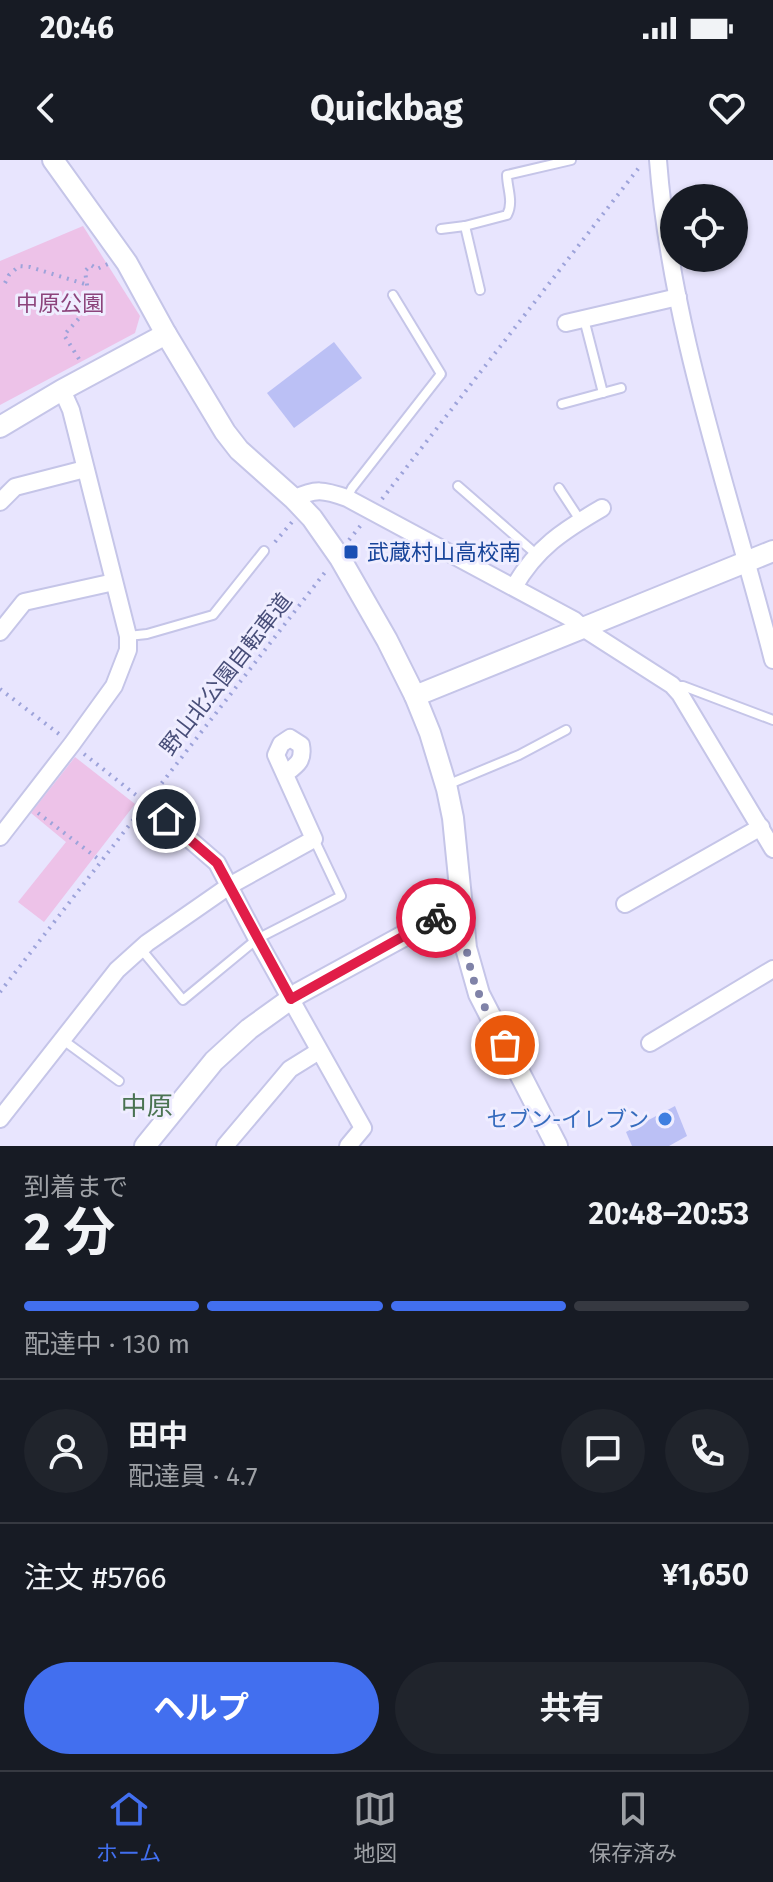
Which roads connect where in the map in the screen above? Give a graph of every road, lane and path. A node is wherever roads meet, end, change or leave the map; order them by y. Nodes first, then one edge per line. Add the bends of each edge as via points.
1 (53, 160) edge
2 (571, 160) edge
3 (645, 160) edge
4 (658, 160) edge
5 (465, 226) junction
6 (441, 229) dead end
7 (111, 262) dead end
8 (5, 283) dead end
9 (88, 285) junction
10 (480, 290) dead end
11 (393, 295) dead end
12 (678, 297) junction
13 (584, 318) junction
14 (566, 323) dead end
15 (166, 334) junction
16 (82, 364) dead end
17 (621, 388) dead end
18 (62, 390) junction
19 (603, 393) junction
20 (562, 404) dead end
21 (0, 427) edge
22 (85, 469) junction
23 (458, 486) dead end
24 (559, 488) dead end
25 (347, 498) junction
26 (0, 502) edge
27 (378, 504) dead end
28 (602, 508) dead end
29 (294, 509) junction
30 (368, 517) dead end
31 (580, 520) junction
32 (348, 541) dead end
33 (264, 551) joint
34 (773, 551) edge
35 (536, 554) junction
36 (746, 562) junction
37 (330, 566) dead end
38 (114, 582) junction
39 (514, 587) junction
40 (583, 628) junction
41 (0, 632) edge
42 (128, 636) junction
43 (773, 660) edge
44 (672, 685) junction
45 (415, 696) junction
46 (773, 720) edge
47 (566, 730) dead end
48 (285, 774) dead end
49 (446, 785) junction
50 (26, 804) junction
51 (166, 819) dead end
52 (761, 827) junction
53 (0, 837) edge
54 (314, 839) junction
55 (773, 849) edge
56 (101, 861) junction
57 (229, 886) junction
58 (625, 904) dead end
59 (461, 908) junction
60 (257, 939) junction
61 (141, 949) junction
62 (773, 969) edge
63 (0, 992) edge
64 (291, 999) junction
65 (63, 1040) junction
66 (650, 1043) dead end
67 (319, 1051) junction
68 (119, 1081) dead end
69 (0, 1119) edge
70 (145, 1146) edge
71 (225, 1146) edge
72 (348, 1146) edge
73 (557, 1146) edge

1 - 15 street via 127,263
2 - 5 lane via 507,175 507,215
3 - 27 path
4 - 12 street
5 - 6 lane
5 - 10 lane
7 - 9 path via 85,271
8 - 9 path via 19,266
9 - 16 path via 90,306 64,335
11 - 25 lane via 441,374
12 - 13 street
12 - 36 street
13 - 14 street
13 - 19 lane
15 - 18 street
15 - 29 street via 225,432
17 - 19 lane
18 - 21 street
18 - 22 street
19 - 20 lane
22 - 26 street via 15,487
22 - 38 street
23 - 35 lane
24 - 31 lane
25 - 29 street via 307,492
25 - 39 street
28 - 31 street
29 - 33 path
29 - 45 street via 312,518 340,558
30 - 32 path
31 - 35 street
33 - 42 lane via 213,615
34 - 36 street
35 - 39 street
36 - 40 street
36 - 43 street
37 - 56 path, 野山北公園自転車道
38 - 41 street via 24,602
38 - 42 street
39 - 40 street
40 - 44 street
40 - 45 street
42 - 50 street via 114,686
44 - 46 lane
44 - 52 street
45 - 49 street
47 - 49 lane
48 - 54 street
49 - 59 street
50 - 53 street
50 - 56 path
51 - 57 street via 217,863
52 - 55 street
52 - 58 street
54 - 57 street
54 - 60 lane via 341,896
56 - 63 path, 野山北公園自転車道
57 - 60 street
57 - 61 street
59 - 64 street
59 - 73 street via 479,994
60 - 61 lane via 183,1000
60 - 64 street
61 - 65 street via 117,970
62 - 66 street
64 - 67 street
64 - 70 street via 214,1061
65 - 68 lane
65 - 69 street
67 - 71 street via 290,1069
67 - 72 street via 363,1128

